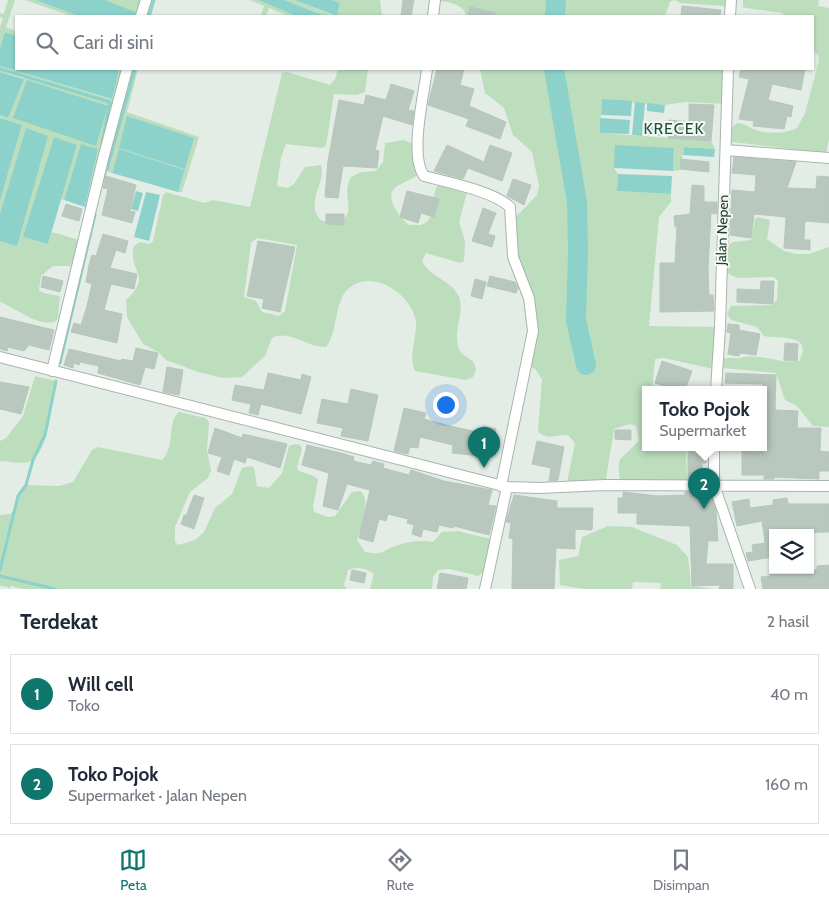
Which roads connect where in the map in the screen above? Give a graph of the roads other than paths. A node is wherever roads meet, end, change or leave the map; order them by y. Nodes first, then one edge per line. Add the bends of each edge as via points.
1 (146, 0) edge
2 (435, 0) edge
3 (731, 0) edge
4 (141, 15) edge
5 (433, 15) edge
6 (730, 15) edge
7 (127, 70) edge
8 (427, 70) edge
9 (728, 70) edge
10 (726, 150) junction
11 (829, 158) edge
12 (0, 357) edge
13 (52, 371) junction
14 (716, 386) edge
15 (714, 451) edge
16 (714, 485) junction
17 (829, 486) edge
18 (504, 487) junction
19 (485, 589) edge
20 (750, 589) edge

1 - 4 street
2 - 5 street
3 - 6 street
7 - 13 street
8 - 18 street via 416,152 421,171 424,176 490,196 510,207 513,257 532,314 533,331
9 - 10 street, Jalan Nepen
10 - 11 street
10 - 14 street, Jalan Nepen
12 - 13 street
13 - 18 street
15 - 16 street
16 - 17 street
16 - 18 street
16 - 20 street
18 - 19 street

